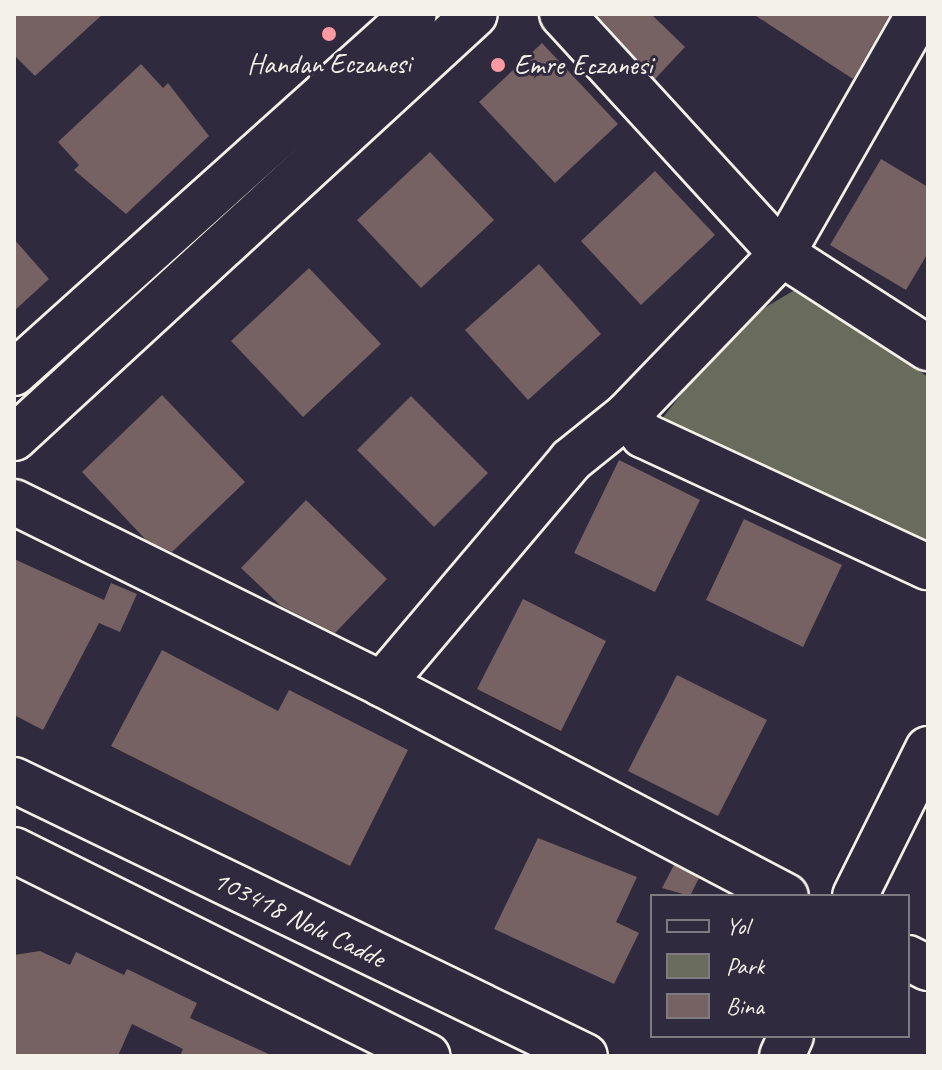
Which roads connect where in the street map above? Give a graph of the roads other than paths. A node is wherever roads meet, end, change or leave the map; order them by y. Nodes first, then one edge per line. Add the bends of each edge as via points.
1 (414, 14) edge
2 (475, 14) edge
3 (562, 14) edge
4 (919, 14) edge
5 (782, 254) junction
6 (928, 348) edge
7 (14, 373) edge
8 (627, 415) junction
9 (14, 438) edge
10 (14, 502) edge
11 (928, 567) edge
12 (382, 684) junction
13 (928, 749) edge
14 (14, 780) edge
15 (14, 850) edge
16 (782, 894) edge
17 (856, 894) edge
18 (910, 959) edge
19 (928, 968) edge
20 (428, 1056) edge
21 (585, 1056) edge

1 - 7 street
2 - 9 street
3 - 5 street
4 - 5 street
5 - 6 street
5 - 8 street
8 - 11 street via 643,435
8 - 12 street via 571,460
10 - 12 street
12 - 16 street
13 - 17 street
14 - 21 street, 103418 Nolu Cadde
15 - 20 street
18 - 19 street

